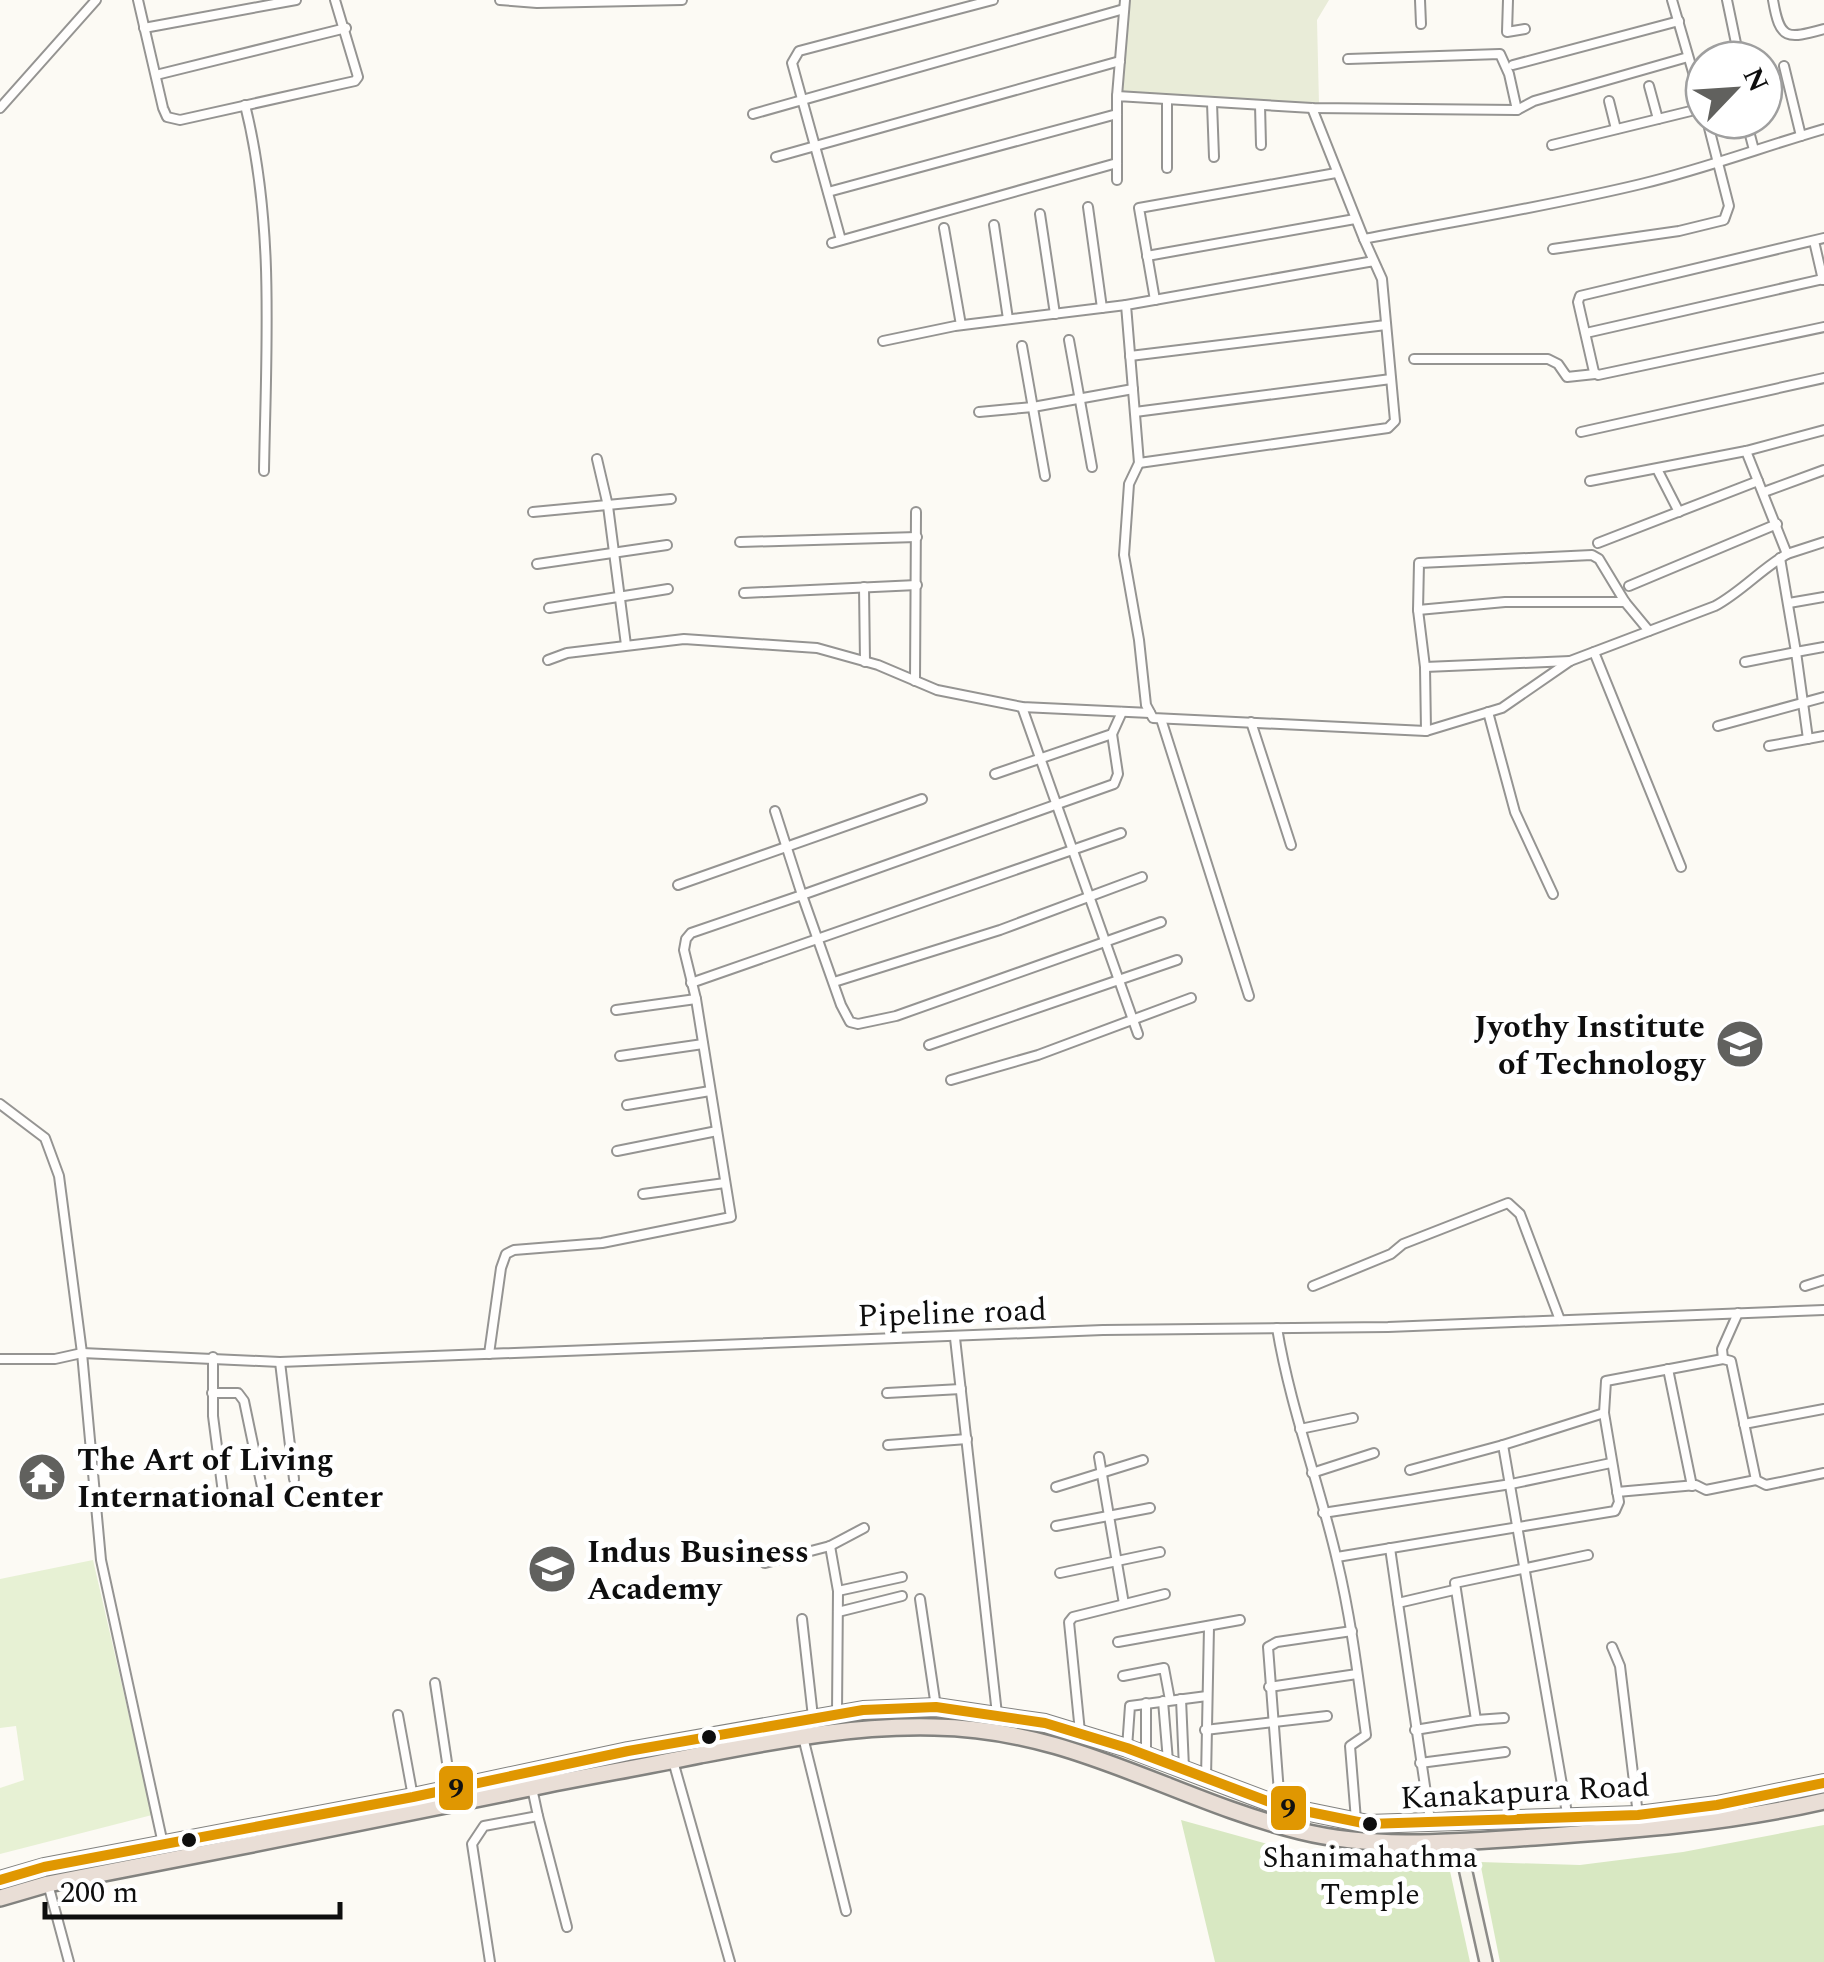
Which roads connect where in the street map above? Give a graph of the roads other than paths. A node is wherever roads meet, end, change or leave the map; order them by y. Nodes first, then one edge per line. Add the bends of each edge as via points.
1 (96, 0) edge
2 (138, 0) edge
3 (296, 0) edge
4 (335, 0) edge
5 (500, 0) edge
6 (682, 0) edge
7 (993, 0) edge
8 (1420, 0) edge
9 (1508, 0) edge
10 (1672, 0) edge
11 (1727, 0) edge
12 (1774, 0) edge
13 (1124, 4) edge
14 (1679, 21) junction
15 (1422, 24) dead end
16 (144, 28) junction
17 (346, 28) junction
18 (1824, 29) edge
19 (1525, 30) dead end
20 (1735, 40) edge
21 (1684, 41) edge
22 (1348, 60) dead end
23 (1120, 62) junction
24 (1684, 62) edge
25 (1513, 64) dead end
26 (1784, 66) dead end
27 (156, 75) junction
28 (1650, 86) dead end
29 (1117, 96) junction
30 (802, 100) junction
31 (1167, 100) junction
32 (1609, 101) dead end
33 (1212, 103) junction
34 (246, 104) junction
35 (1260, 105) junction
36 (0, 108) edge
37 (1312, 108) junction
38 (1517, 110) junction
39 (753, 114) dead end
40 (1117, 114) junction
41 (1684, 114) edge
42 (1658, 120) junction
43 (1616, 129) junction
44 (1824, 129) edge
45 (1801, 136) junction
46 (1714, 140) edge
47 (1751, 140) edge
48 (1261, 145) dead end
49 (1552, 145) dead end
50 (815, 147) junction
51 (1754, 150) junction
52 (776, 157) dead end
53 (1214, 157) dead end
54 (1117, 163) junction
55 (1721, 163) junction
56 (1167, 168) dead end
57 (1336, 173) junction
58 (1117, 180) dead end
59 (828, 192) junction
60 (1088, 207) dead end
61 (1040, 214) dead end
62 (1355, 218) junction
63 (994, 225) dead end
64 (944, 228) dead end
65 (1364, 239) junction
66 (1819, 240) edge
67 (1552, 249) dead end
68 (1147, 256) junction
69 (1374, 261) junction
70 (1824, 281) edge
71 (1154, 300) junction
72 (1126, 305) junction
73 (1102, 308) junction
74 (1055, 314) junction
75 (1008, 319) junction
76 (962, 325) junction
77 (1386, 325) junction
78 (1824, 326) edge
79 (1586, 333) junction
80 (883, 340) dead end
81 (1069, 340) dead end
82 (1022, 346) dead end
83 (1130, 356) junction
84 (1414, 359) dead end
85 (1596, 374) junction
86 (1824, 378) edge
87 (1391, 379) junction
88 (1133, 390) junction
89 (1080, 399) junction
90 (1034, 408) junction
91 (979, 412) dead end
92 (1135, 412) junction
93 (1824, 430) edge
94 (1582, 432) dead end
95 (1746, 451) junction
96 (597, 459) dead end
97 (1139, 462) junction
98 (1092, 467) dead end
99 (1656, 468) junction
100 (1824, 470) edge
101 (264, 471) dead end
102 (1046, 476) dead end
103 (1590, 481) dead end
104 (1758, 481) junction
105 (1764, 492) junction
106 (671, 499) dead end
107 (608, 506) junction
108 (533, 512) dead end
109 (916, 512) dead end
110 (1679, 512) junction
111 (1777, 524) junction
112 (916, 537) junction
113 (740, 542) dead end
114 (1824, 542) edge
115 (1598, 543) dead end
116 (667, 546) dead end
117 (614, 554) junction
118 (1784, 556) junction
119 (537, 564) dead end
120 (917, 585) junction
121 (1629, 586) dead end
122 (864, 588) junction
123 (668, 589) dead end
124 (744, 592) dead end
125 (618, 597) junction
126 (1824, 597) edge
127 (1625, 602) junction
128 (1789, 604) junction
129 (549, 608) dead end
130 (1418, 610) junction
131 (1649, 631) junction
132 (626, 645) junction
133 (1824, 646) edge
134 (1594, 652) junction
135 (1796, 652) junction
136 (548, 660) dead end
137 (865, 662) junction
138 (1570, 662) junction
139 (1745, 662) dead end
140 (1425, 666) junction
141 (915, 681) junction
142 (1824, 697) edge
143 (1804, 702) junction
144 (1022, 707) junction
145 (1122, 712) junction
146 (1488, 712) junction
147 (1150, 713) junction
148 (1160, 719) junction
149 (1251, 722) junction
150 (1718, 726) dead end
151 (1426, 731) junction
152 (1112, 734) junction
153 (1824, 736) edge
154 (1808, 740) junction
155 (1769, 746) dead end
156 (1040, 759) junction
157 (994, 774) dead end
158 (922, 799) dead end
159 (1057, 804) junction
160 (775, 811) dead end
161 (1121, 833) dead end
162 (1291, 845) dead end
163 (786, 846) junction
164 (1073, 849) junction
165 (1681, 868) dead end
166 (1142, 878) dead end
167 (678, 885) dead end
168 (1553, 894) dead end
169 (802, 895) junction
170 (1090, 896) junction
171 (1161, 922) dead end
172 (819, 939) junction
173 (1106, 942) junction
174 (1177, 960) dead end
175 (1118, 978) junction
176 (834, 982) junction
177 (692, 983) junction
178 (1249, 996) dead end
179 (1192, 998) dead end
180 (696, 999) junction
181 (616, 1010) dead end
182 (1134, 1021) junction
183 (1138, 1034) dead end
184 (703, 1044) junction
185 (929, 1046) dead end
186 (620, 1056) dead end
187 (951, 1080) dead end
188 (710, 1092) junction
189 (0, 1104) edge
190 (627, 1105) dead end
191 (717, 1131) junction
192 (617, 1151) dead end
193 (725, 1182) junction
194 (643, 1194) dead end
195 (1824, 1280) edge
196 (1313, 1286) dead end
197 (1805, 1286) dead end
198 (1824, 1310) edge
199 (1738, 1314) junction
200 (1560, 1320) junction
201 (1277, 1328) junction
202 (954, 1338) junction
203 (82, 1354) junction
204 (490, 1354) junction
205 (212, 1357) junction
206 (0, 1359) edge
207 (1723, 1359) junction
208 (280, 1362) junction
209 (1668, 1370) junction
210 (961, 1390) junction
211 (212, 1393) junction
212 (887, 1393) dead end
213 (1824, 1409) edge
214 (1604, 1413) junction
215 (1353, 1418) dead end
216 (1744, 1424) junction
217 (1300, 1428) junction
218 (968, 1439) junction
219 (888, 1445) dead end
220 (1503, 1445) junction
221 (1374, 1453) dead end
222 (1099, 1457) dead end
223 (1142, 1460) dead end
224 (1611, 1463) junction
225 (1410, 1470) dead end
226 (1104, 1472) junction
227 (1312, 1473) junction
228 (1824, 1473) edge
229 (294, 1479) dead end
230 (1756, 1480) junction
231 (1511, 1484) junction
232 (1692, 1486) junction
233 (1056, 1488) dead end
234 (262, 1492) dead end
235 (1617, 1492) junction
236 (224, 1493) dead end
237 (1150, 1508) dead end
238 (1324, 1513) junction
239 (1110, 1514) junction
240 (1056, 1526) dead end
241 (864, 1528) dead end
242 (1520, 1528) junction
243 (830, 1546) junction
244 (1390, 1548) junction
245 (1160, 1552) dead end
246 (1588, 1555) dead end
247 (1336, 1557) junction
248 (1118, 1559) junction
249 (765, 1563) dead end
250 (1527, 1567) junction
251 (1060, 1574) dead end
252 (902, 1576) dead end
253 (1454, 1590) junction
254 (838, 1591) junction
255 (1165, 1594) dead end
256 (902, 1596) dead end
257 (920, 1599) dead end
258 (1398, 1603) junction
259 (1124, 1604) junction
260 (838, 1612) junction
261 (802, 1619) dead end
262 (1240, 1620) dead end
263 (1209, 1627) junction
264 (1352, 1631) junction
265 (1118, 1642) dead end
266 (1612, 1647) dead end
267 (1358, 1674) junction
268 (1123, 1676) dead end
269 (435, 1683) dead end
270 (1270, 1687) junction
271 (1206, 1696) junction
272 (1181, 1699) junction
273 (1166, 1700) junction
274 (1146, 1703) junction
275 (936, 1707) junction
276 (837, 1713) junction
277 (996, 1714) junction
278 (398, 1715) dead end
279 (1327, 1716) dead end
280 (813, 1717) junction
281 (1504, 1718) dead end
282 (1476, 1720) junction
283 (1273, 1723) junction
284 (1205, 1730) junction
285 (1415, 1730) junction
286 (1080, 1732) junction
287 (803, 1736) junction
288 (1127, 1748) junction
289 (1505, 1752) dead end
290 (1146, 1755) junction
291 (673, 1760) junction
292 (1420, 1763) junction
293 (1168, 1764) junction
294 (1184, 1772) junction
295 (1206, 1780) junction
296 (1824, 1783) edge
297 (451, 1788) junction
298 (492, 1788) junction
299 (532, 1788) junction
300 (1242, 1793) junction
301 (413, 1797) junction
302 (1824, 1801) edge
303 (1280, 1806) junction
304 (1238, 1812) junction
305 (538, 1816) junction
306 (1638, 1816) junction
307 (1568, 1819) junction
308 (1356, 1823) junction
309 (1430, 1824) junction
310 (1459, 1842) junction
311 (164, 1844) junction
312 (0, 1880) edge
313 (48, 1884) junction
314 (0, 1898) edge
315 (846, 1911) dead end
316 (567, 1927) dead end
317 (70, 1962) edge
318 (490, 1962) edge
319 (730, 1962) edge
320 (1486, 1962) edge

1 - 36 street
2 - 16 street
3 - 16 street
4 - 17 street
5 - 6 street
7 - 30 street via 799,51 792,63
8 - 15 street
9 - 19 street via 1507,32
10 - 14 street
11 - 20 street
12 - 18 street via 1784,34
13 - 23 street
13 - 30 street
14 - 21 street
14 - 25 street
16 - 27 street
17 - 27 street
17 - 34 street via 355,82
22 - 38 street via 1500,54
23 - 29 street
23 - 50 street
24 - 38 street
26 - 45 street
27 - 34 street via 172,120
28 - 42 street
29 - 31 street
29 - 40 street
30 - 39 street
30 - 50 street
31 - 33 street
31 - 56 street
32 - 43 street
33 - 35 street
33 - 53 street
34 - 101 street via 267,264
35 - 37 street
35 - 48 street
37 - 38 street
37 - 57 street
40 - 54 street
40 - 59 street
41 - 42 street
42 - 43 street
43 - 49 street
44 - 45 street
45 - 51 street
46 - 55 street
47 - 51 street
50 - 52 street
50 - 59 street
51 - 55 street
54 - 58 street
54 - 59 street via 837,242
55 - 65 street
55 - 67 street via 1729,206 1724,220
57 - 62 street
57 - 68 street via 1139,208
60 - 73 street
61 - 74 street
62 - 65 street
62 - 68 street
63 - 75 street
64 - 76 street
65 - 69 street
66 - 70 street
66 - 79 street via 1580,296
68 - 71 street
69 - 71 street
69 - 77 street
70 - 79 street
71 - 72 street
72 - 73 street
72 - 83 street
73 - 74 street
74 - 75 street
75 - 76 street
76 - 80 street
77 - 83 street
77 - 87 street
78 - 85 street
79 - 85 street
81 - 89 street
82 - 90 street
83 - 88 street
84 - 85 street via 1548,359 1567,378
86 - 94 street
87 - 92 street
87 - 97 street via 1394,422 1388,428
88 - 89 street
88 - 92 street
89 - 90 street
89 - 98 street
90 - 91 street
90 - 102 street
92 - 97 street
93 - 95 street
95 - 99 street
95 - 104 street
96 - 107 street
97 - 147 street via 1130,484 1124,555
99 - 103 street
99 - 110 street
100 - 105 street
104 - 105 street
104 - 110 street
105 - 111 street
106 - 107 street
107 - 108 street
107 - 117 street
109 - 112 street
110 - 115 street
111 - 118 street
111 - 121 street
112 - 113 street
112 - 120 street
114 - 118 street
116 - 117 street
117 - 119 street
117 - 125 street
118 - 128 street
118 - 131 street via 1732,597
120 - 122 street
120 - 141 street
122 - 124 street
122 - 137 street
123 - 125 street
125 - 129 street
125 - 132 street
126 - 128 street
127 - 130 street
127 - 130 street via 1592,554 1420,563
127 - 131 street
128 - 135 street
130 - 140 street
131 - 134 street
132 - 136 street
132 - 137 street via 684,639 817,648
133 - 135 street
134 - 138 street
134 - 165 street
135 - 139 street
135 - 143 street
137 - 141 street
138 - 140 street
138 - 146 street
140 - 151 street
141 - 144 street
142 - 143 street
143 - 150 street
143 - 154 street
144 - 145 street
144 - 156 street
145 - 147 street
145 - 152 street
146 - 151 street
146 - 168 street via 1515,812
147 - 148 street
148 - 149 street
148 - 178 street
149 - 151 street
149 - 162 street
152 - 156 street
152 - 159 street via 1118,781
153 - 154 street
154 - 155 street
156 - 157 street
156 - 159 street
158 - 163 street
159 - 164 street
159 - 169 street
160 - 163 street
161 - 164 street
163 - 167 street
163 - 169 street
164 - 170 street
164 - 172 street
166 - 170 street
169 - 172 street
169 - 177 street via 691,933 684,950
170 - 173 street
170 - 176 street
171 - 173 street
172 - 176 street
172 - 177 street
173 - 175 street
173 - 176 street via 858,1024 850,1022
174 - 175 street
175 - 182 street
175 - 185 street
177 - 180 street
179 - 182 street
180 - 181 street
180 - 184 street
182 - 183 street
182 - 187 street
184 - 186 street
184 - 188 street
188 - 190 street
188 - 191 street
189 - 203 street via 46,1138 59,1176
191 - 192 street
191 - 193 street
193 - 194 street
193 - 204 street via 730,1217 506,1254
195 - 197 street
196 - 200 street via 1508,1203 1520,1214
198 - 199 street, Pipeline road
199 - 200 street, Pipeline road
199 - 207 street
200 - 201 street, Pipeline road
201 - 202 street, Pipeline road
201 - 217 street
202 - 204 street, Pipeline road
202 - 210 street
203 - 205 street, Pipeline road
203 - 206 street
203 - 311 street via 102,1560
204 - 208 street, Pipeline road
205 - 208 street, Pipeline road
205 - 211 street
207 - 209 street
207 - 216 street via 1730,1361
208 - 229 street
209 - 214 street via 1606,1381
209 - 232 street
210 - 212 street
210 - 218 street
211 - 234 street via 238,1392 244,1401
211 - 236 street
213 - 216 street
214 - 220 street
214 - 224 street
215 - 217 street
216 - 230 street
217 - 227 street
218 - 219 street
218 - 277 street
220 - 225 street
220 - 231 street
221 - 227 street
222 - 226 street
223 - 226 street
224 - 231 street
224 - 235 street
226 - 233 street
226 - 239 street
227 - 238 street
228 - 230 street via 1766,1485
230 - 232 street via 1706,1490
231 - 238 street
231 - 242 street
232 - 235 street
235 - 242 street via 1615,1511
237 - 239 street
238 - 247 street
239 - 240 street
239 - 248 street
241 - 243 street
242 - 244 street
242 - 250 street
243 - 249 street
243 - 254 street
244 - 247 street
244 - 258 street
245 - 248 street
246 - 250 street
247 - 264 street
248 - 251 street
248 - 259 street
250 - 253 street via 1461,1580
250 - 307 street
252 - 254 street
253 - 258 street
253 - 282 street
254 - 260 street
255 - 259 street
256 - 260 street
257 - 275 street
258 - 285 street
259 - 286 street via 1069,1622
260 - 276 street
261 - 280 street
262 - 263 street
263 - 265 street
263 - 271 street
264 - 267 street
264 - 270 street via 1271,1645
266 - 306 street via 1620,1666
267 - 270 street
267 - 308 street via 1366,1735 1350,1746
268 - 273 street via 1164,1668
269 - 297 street
270 - 283 street
271 - 272 street
271 - 284 street
272 - 273 street
272 - 294 street
273 - 274 street
273 - 293 street
274 - 288 street via 1130,1706
274 - 290 street
275 - 276 highway, Kanakapura Road
275 - 277 highway, Kanakapura Road
276 - 280 highway, Kanakapura Road
277 - 286 highway, Kanakapura Road
278 - 301 street
279 - 283 street
280 - 298 highway, Kanakapura Road via 628,1751
281 - 282 street
282 - 285 street
283 - 284 street
283 - 303 street
284 - 295 street
285 - 292 street
286 - 288 highway, Kanakapura Road
287 - 291 highway, Kanakapura Road
287 - 304 highway, Kanakapura Road via 866,1727 1002,1733 1084,1752
287 - 315 street
288 - 290 highway, Kanakapura Road
289 - 292 street
290 - 293 highway, Kanakapura Road
291 - 299 highway, Kanakapura Road
291 - 319 street
292 - 309 street
293 - 294 highway, Kanakapura Road
294 - 295 highway, Kanakapura Road
295 - 300 highway, Kanakapura Road
296 - 306 highway, Kanakapura Road
297 - 298 highway, Kanakapura Road
297 - 301 highway, Kanakapura Road
298 - 299 highway, Kanakapura Road
298 - 313 highway, Kanakapura Road
299 - 305 street
300 - 303 highway, Kanakapura Road
300 - 304 highway
301 - 311 highway, Kanakapura Road
302 - 310 highway, Kanakapura Road via 1697,1825
303 - 308 highway, Kanakapura Road
304 - 310 highway, Kanakapura Road via 1321,1836
305 - 316 street
305 - 318 street via 484,1826 472,1844
306 - 307 highway, Kanakapura Road
307 - 309 highway, Kanakapura Road
308 - 309 highway, Kanakapura Road
310 - 320 street
311 - 312 highway, Kanakapura Road
313 - 314 highway, Kanakapura Road
313 - 317 street

